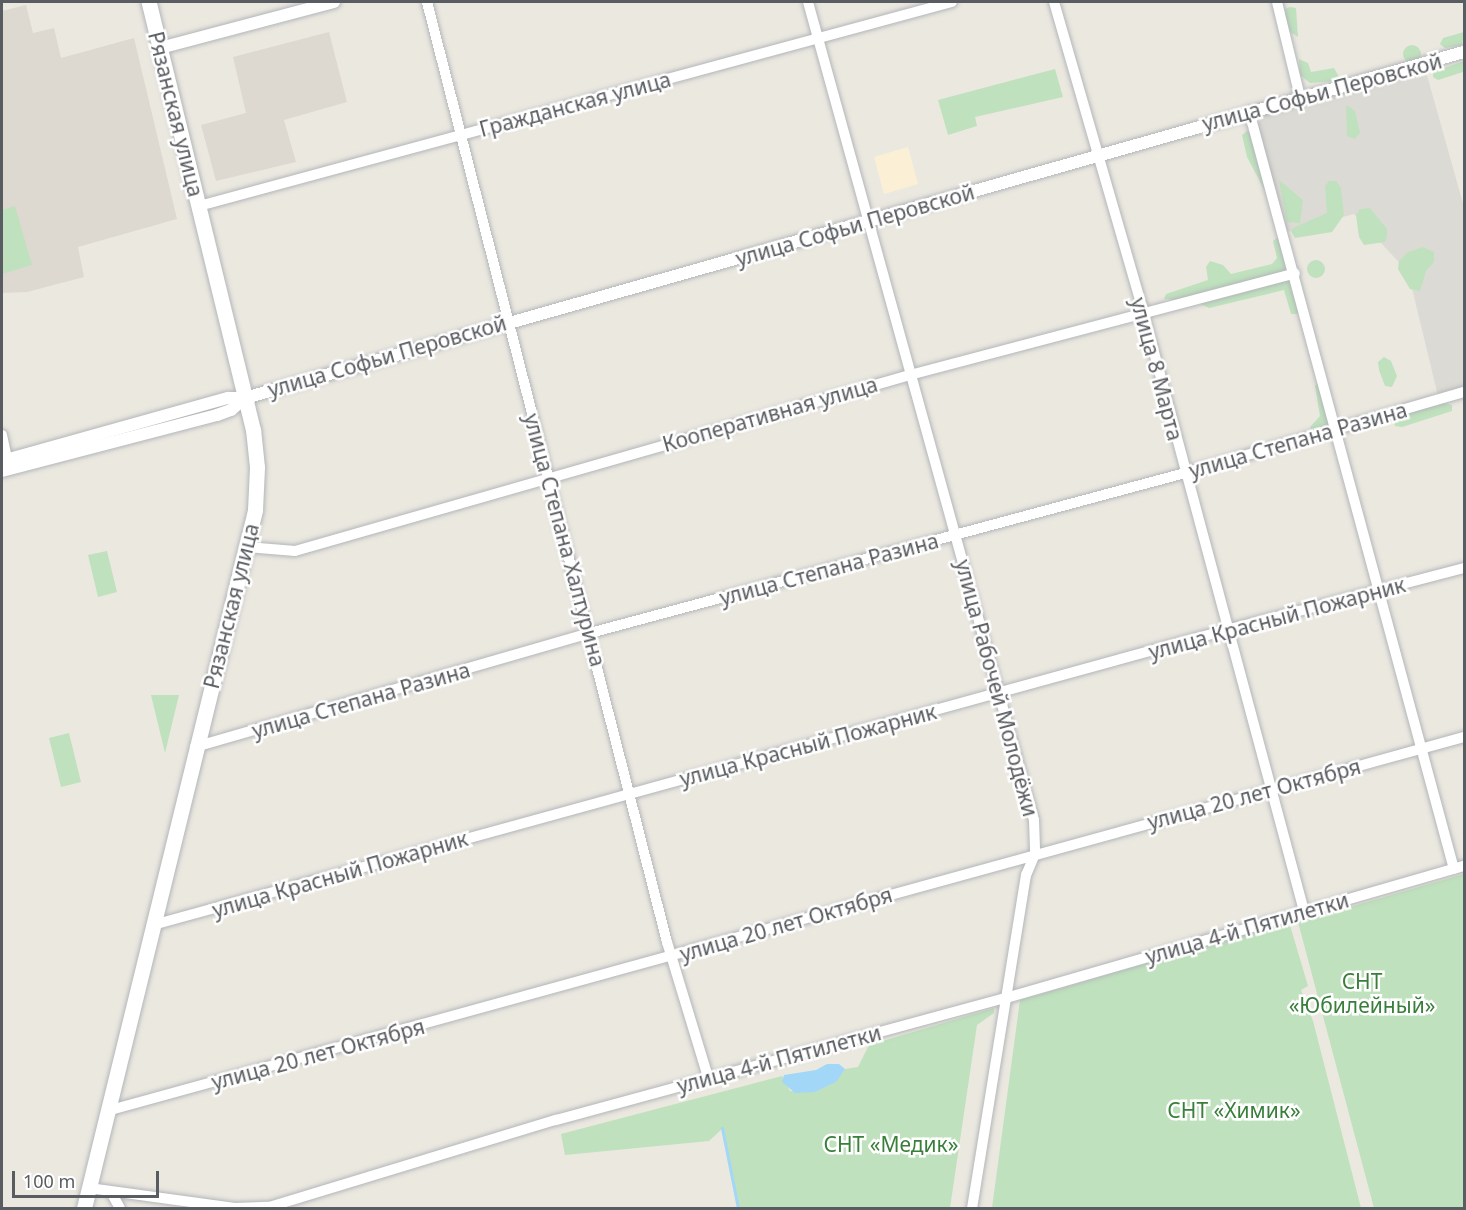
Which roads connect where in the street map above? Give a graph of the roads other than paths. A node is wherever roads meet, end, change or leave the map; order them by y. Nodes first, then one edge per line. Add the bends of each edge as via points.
1 (148, 2) edge
2 (334, 2) edge
3 (427, 2) edge
4 (808, 2) edge
5 (952, 2) edge
6 (1054, 2) edge
7 (1277, 2) edge
8 (819, 39) junction
9 (160, 48) junction
10 (1464, 52) edge
11 (1300, 98) junction
12 (1249, 111) junction
13 (464, 135) junction
14 (1097, 155) junction
15 (198, 206) junction
16 (871, 222) junction
17 (1295, 273) junction
18 (1143, 311) junction
19 (509, 321) junction
20 (910, 375) junction
21 (1464, 392) edge
22 (245, 398) junction
23 (1336, 428) junction
24 (2, 435) edge
25 (4, 460) edge
26 (2, 471) edge
27 (1185, 473) junction
28 (548, 476) junction
29 (956, 535) junction
30 (247, 548) junction
31 (1464, 568) edge
32 (1378, 592) junction
33 (1226, 630) junction
34 (590, 633) junction
35 (999, 694) junction
36 (1464, 736) edge
37 (195, 747) junction
38 (1419, 749) junction
39 (1270, 790) junction
40 (631, 792) junction
41 (1035, 855) junction
42 (1459, 868) edge
43 (1304, 911) junction
44 (153, 925) junction
45 (672, 956) junction
46 (1006, 998) junction
47 (708, 1077) junction
48 (107, 1111) junction
49 (89, 1188) junction
50 (111, 1192) junction
51 (84, 1209) edge
52 (120, 1209) edge
53 (972, 1209) edge

1 - 9 main road, Рязанская улица
2 - 9 street
3 - 13 street, улица Степана Халтурина
4 - 8 street, улица Рабочей Молодёжи
5 - 8 street, Гражданская улица
6 - 14 street, улица 8 Марта
7 - 11 street
8 - 13 street, Гражданская улица
8 - 16 street, улица Рабочей Молодёжи
9 - 15 main road, Рязанская улица
10 - 11 street, улица Софьи Перовской
11 - 12 street, улица Софьи Перовской
12 - 14 street, улица Софьи Перовской
12 - 17 street
13 - 15 street, Гражданская улица
13 - 19 street, улица Степана Халтурина
14 - 16 street, улица Софьи Перовской
14 - 18 street, улица 8 Марта
15 - 22 main road, Рязанская улица
16 - 19 street, улица Софьи Перовской
16 - 20 street, улица Рабочей Молодёжи
17 - 18 street, Кооперативная улица
17 - 23 street
18 - 20 street, Кооперативная улица
18 - 27 street, улица 8 Марта
19 - 22 street, улица Софьи Перовской
19 - 28 street, улица Степана Халтурина
20 - 28 street, Кооперативная улица
20 - 29 street, улица Рабочей Молодёжи
21 - 23 street, улица Степана Разина
22 - 25 street, улица Софьи Перовской via 228,398
22 - 26 street, улица Софьи Перовской via 217,415
22 - 30 main road, Рязанская улица via 257,467 255,510
23 - 27 street, улица Степана Разина
23 - 32 street
24 - 25 street
27 - 29 street, улица Степана Разина
27 - 33 street, улица 8 Марта
28 - 30 street, Кооперативная улица via 295,551
28 - 34 street, улица Степана Халтурина
29 - 34 street, улица Степана Разина
29 - 35 street, улица Рабочей Молодёжи
30 - 37 main road, Рязанская улица
31 - 32 street, улица Красный Пожарник
32 - 33 street, улица Красный Пожарник
32 - 38 street
33 - 35 street, улица Красный Пожарник
33 - 39 street, улица 8 Марта
34 - 37 street, улица Степана Разина
34 - 40 street, улица Степана Халтурина
35 - 40 street, улица Красный Пожарник
35 - 41 street, улица Рабочей Молодёжи via 1034,820
36 - 38 street, улица 20 лет Октября
37 - 44 main road, Рязанская улица
38 - 39 street, улица 20 лет Октября
38 - 42 street
39 - 41 street, улица 20 лет Октября
39 - 43 street, улица 8 Марта
40 - 44 street, улица Красный Пожарник
40 - 45 street, улица Степана Халтурина
41 - 45 street, улица 20 лет Октября
41 - 46 street, улица Рабочей Молодёжи via 1026,875
42 - 43 street, улица 4-й Пятилетки
43 - 46 street, улица 4-й Пятилетки
44 - 48 main road, Рязанская улица
45 - 47 street, улица Степана Халтурина
45 - 48 street, улица 20 лет Октября
46 - 47 street, улица 4-й Пятилетки
46 - 53 street, улица Рабочей Молодёжи
47 - 50 street, улица 4-й Пятилетки via 269,1207 235,1208
48 - 49 main road, Рязанская улица
49 - 50 street, улица 4-й Пятилетки
49 - 51 main road, Рязанская улица
50 - 52 street

